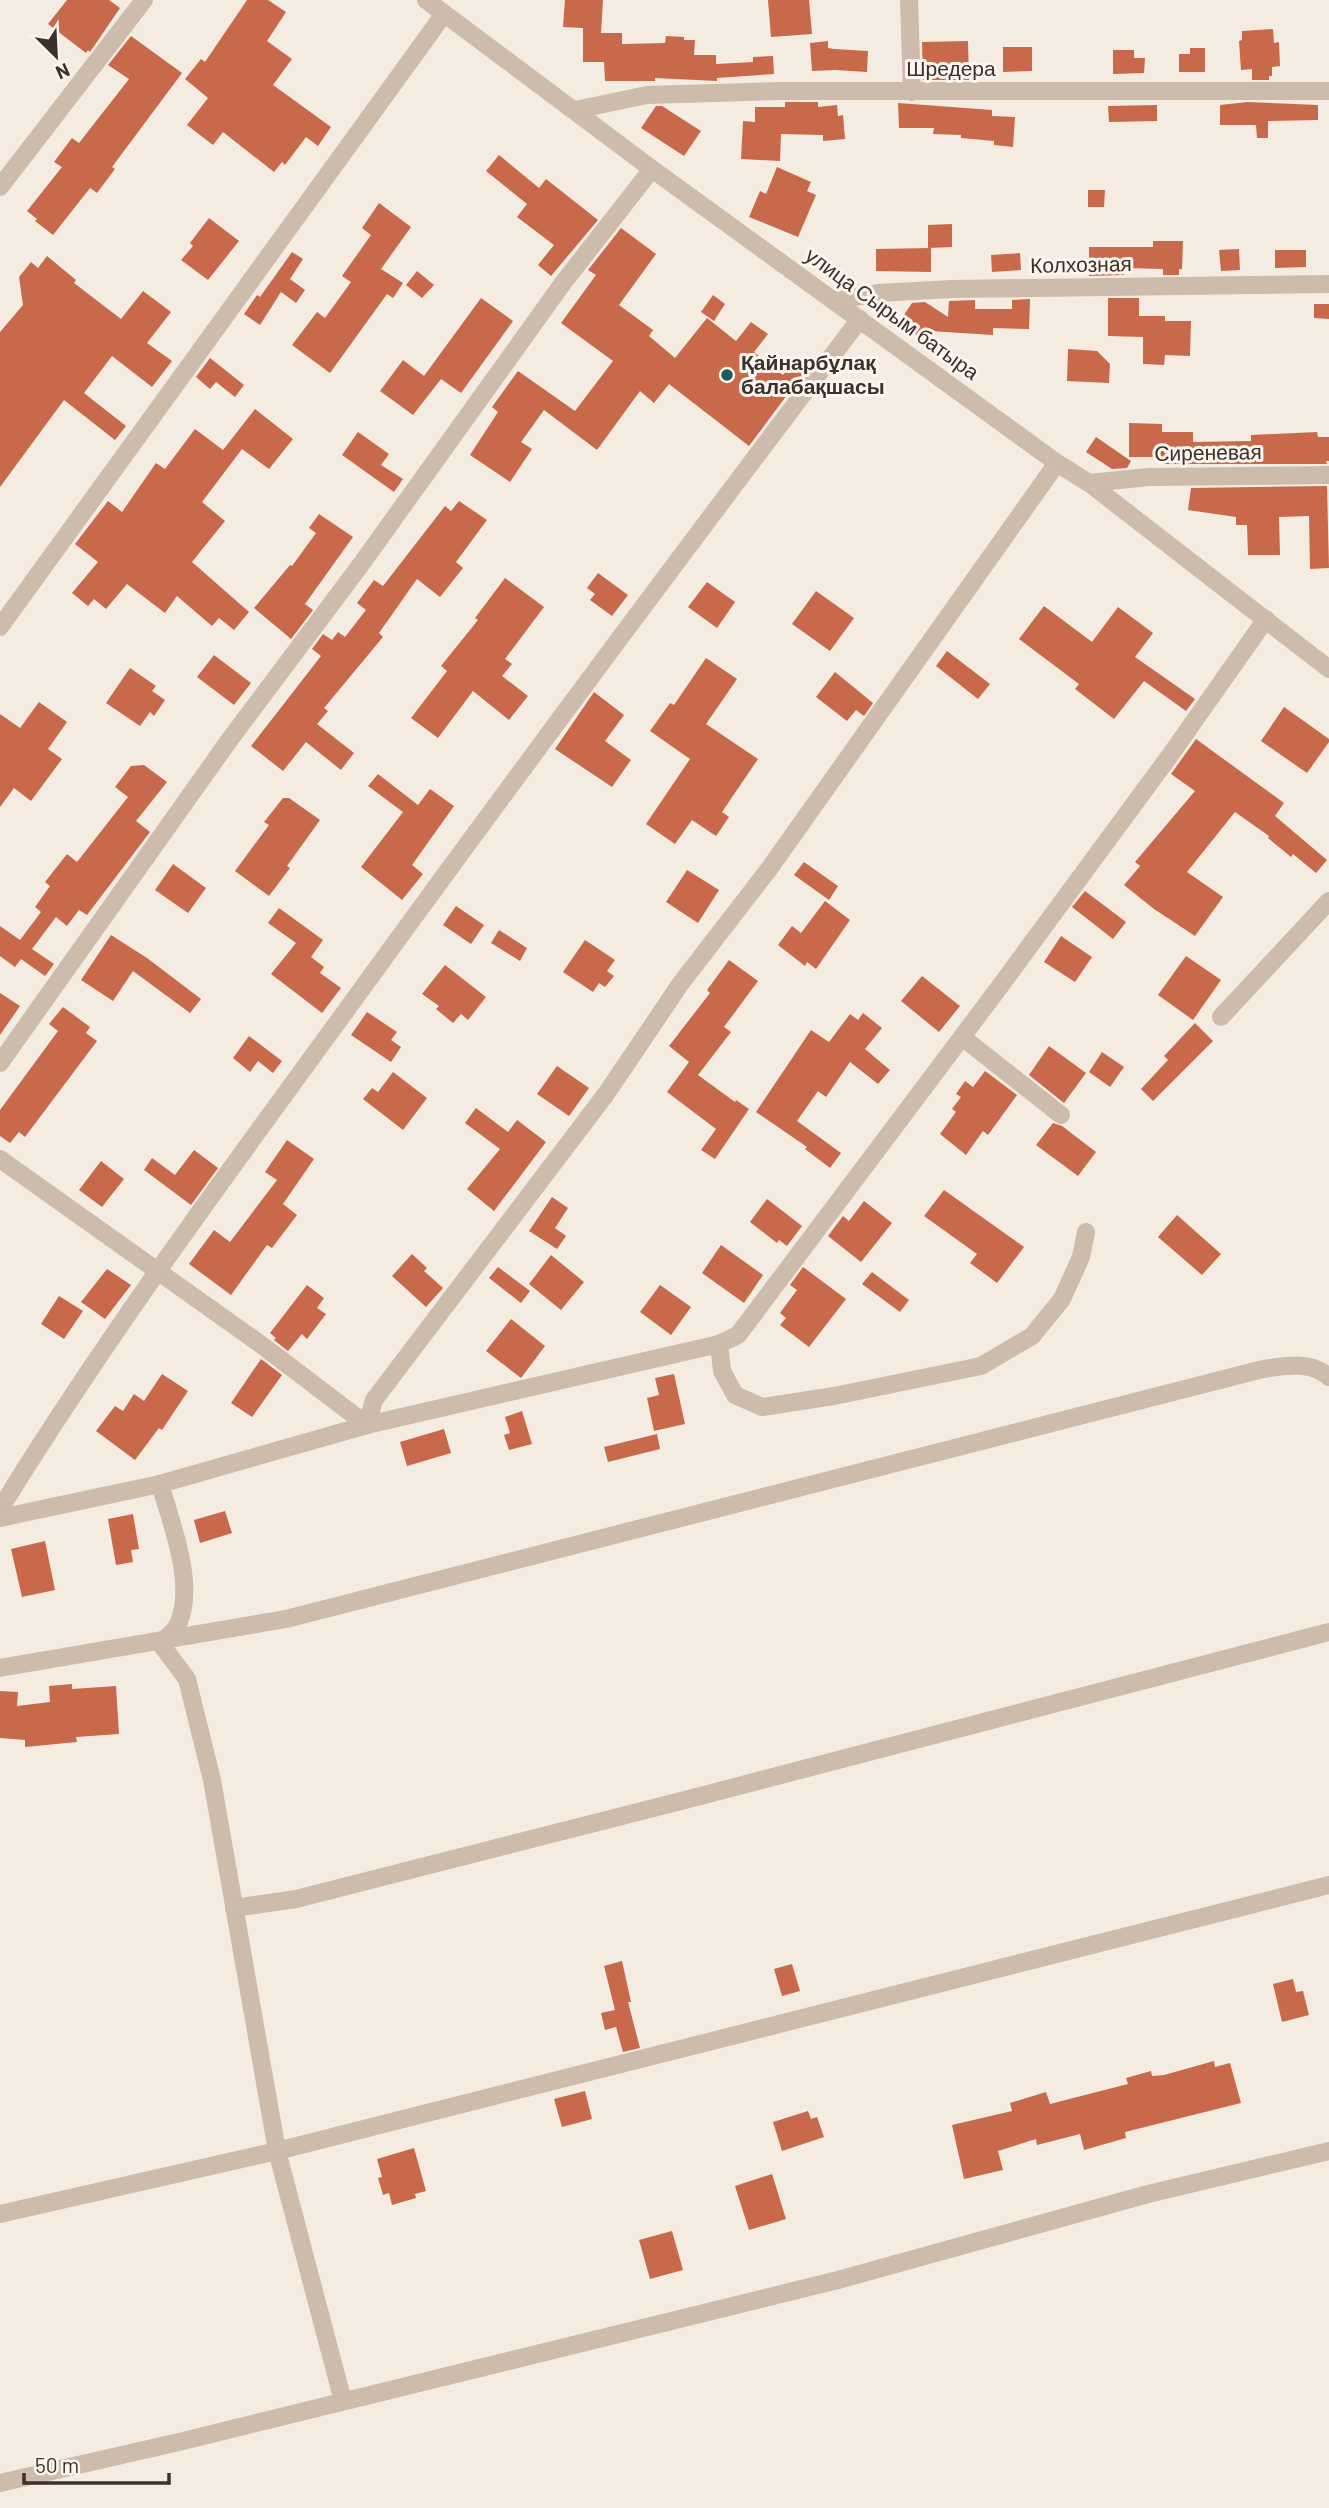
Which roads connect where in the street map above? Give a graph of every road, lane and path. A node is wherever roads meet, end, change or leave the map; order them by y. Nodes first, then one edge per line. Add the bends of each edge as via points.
1 (144, 0) edge
2 (426, 0) edge
3 (909, 0) edge
4 (444, 14) junction
5 (1329, 90) edge
6 (912, 92) junction
7 (575, 110) junction
8 (652, 169) junction
9 (3, 176) edge
10 (1329, 284) edge
11 (834, 301) junction
12 (860, 319) junction
13 (1057, 463) junction
14 (1329, 475) edge
15 (1089, 483) junction
16 (1266, 618) junction
17 (0, 627) edge
18 (1328, 666) edge
19 (1329, 901) edge
20 (1221, 1017) dead end
21 (962, 1037) junction
22 (0, 1063) edge
23 (1061, 1115) dead end
24 (0, 1159) edge
25 (1086, 1232) dead end
26 (156, 1270) junction
27 (719, 1344) junction
28 (1329, 1377) edge
29 (367, 1425) junction
30 (160, 1484) junction
31 (0, 1509) edge
32 (0, 1518) edge
33 (1329, 1632) edge
34 (160, 1643) junction
35 (0, 1668) edge
36 (1329, 1885) edge
37 (234, 1908) junction
38 (277, 2151) junction
39 (1329, 2151) edge
40 (0, 2214) edge
41 (343, 2400) junction
42 (0, 2483) edge

1 - 9 street
2 - 4 street, улица Сырым батыра
3 - 6 street
4 - 7 street, улица Сырым батыра
4 - 17 street
5 - 6 street, Шредера
6 - 7 street, Шредера via 647,95
7 - 8 street, улица Сырым батыра
8 - 11 street, улица Сырым батыра
8 - 22 street via 563,283 228,742
10 - 11 street, Колхозная via 952,289 878,293
11 - 12 street, улица Сырым батыра
12 - 13 street, улица Сырым батыра
12 - 26 street via 639,611
13 - 15 street, улица Сырым батыра
13 - 29 street via 769,869 681,982 606,1094 374,1400
14 - 15 street, Сиреневая via 1149,477
15 - 16 street, улица Сырым батыра
16 - 18 street, улица Сырым батыра
16 - 21 street
19 - 20 street
21 - 23 street
21 - 27 street via 749,1322 738,1335
24 - 26 street
25 - 27 street via 1081,1257 1062,1299 1032,1336 981,1366 762,1407 735,1395 722,1371
26 - 29 street
26 - 31 street
27 - 29 street
28 - 34 street via 1299,1364 1262,1369 286,1619
29 - 30 street
30 - 32 street
30 - 34 street via 185,1583 176,1629
33 - 37 street via 309,1895
34 - 35 street
34 - 37 street via 187,1679 212,1780
36 - 38 street
37 - 38 street
38 - 40 street
38 - 41 street
39 - 41 street via 1148,2193 838,2280
41 - 42 street

